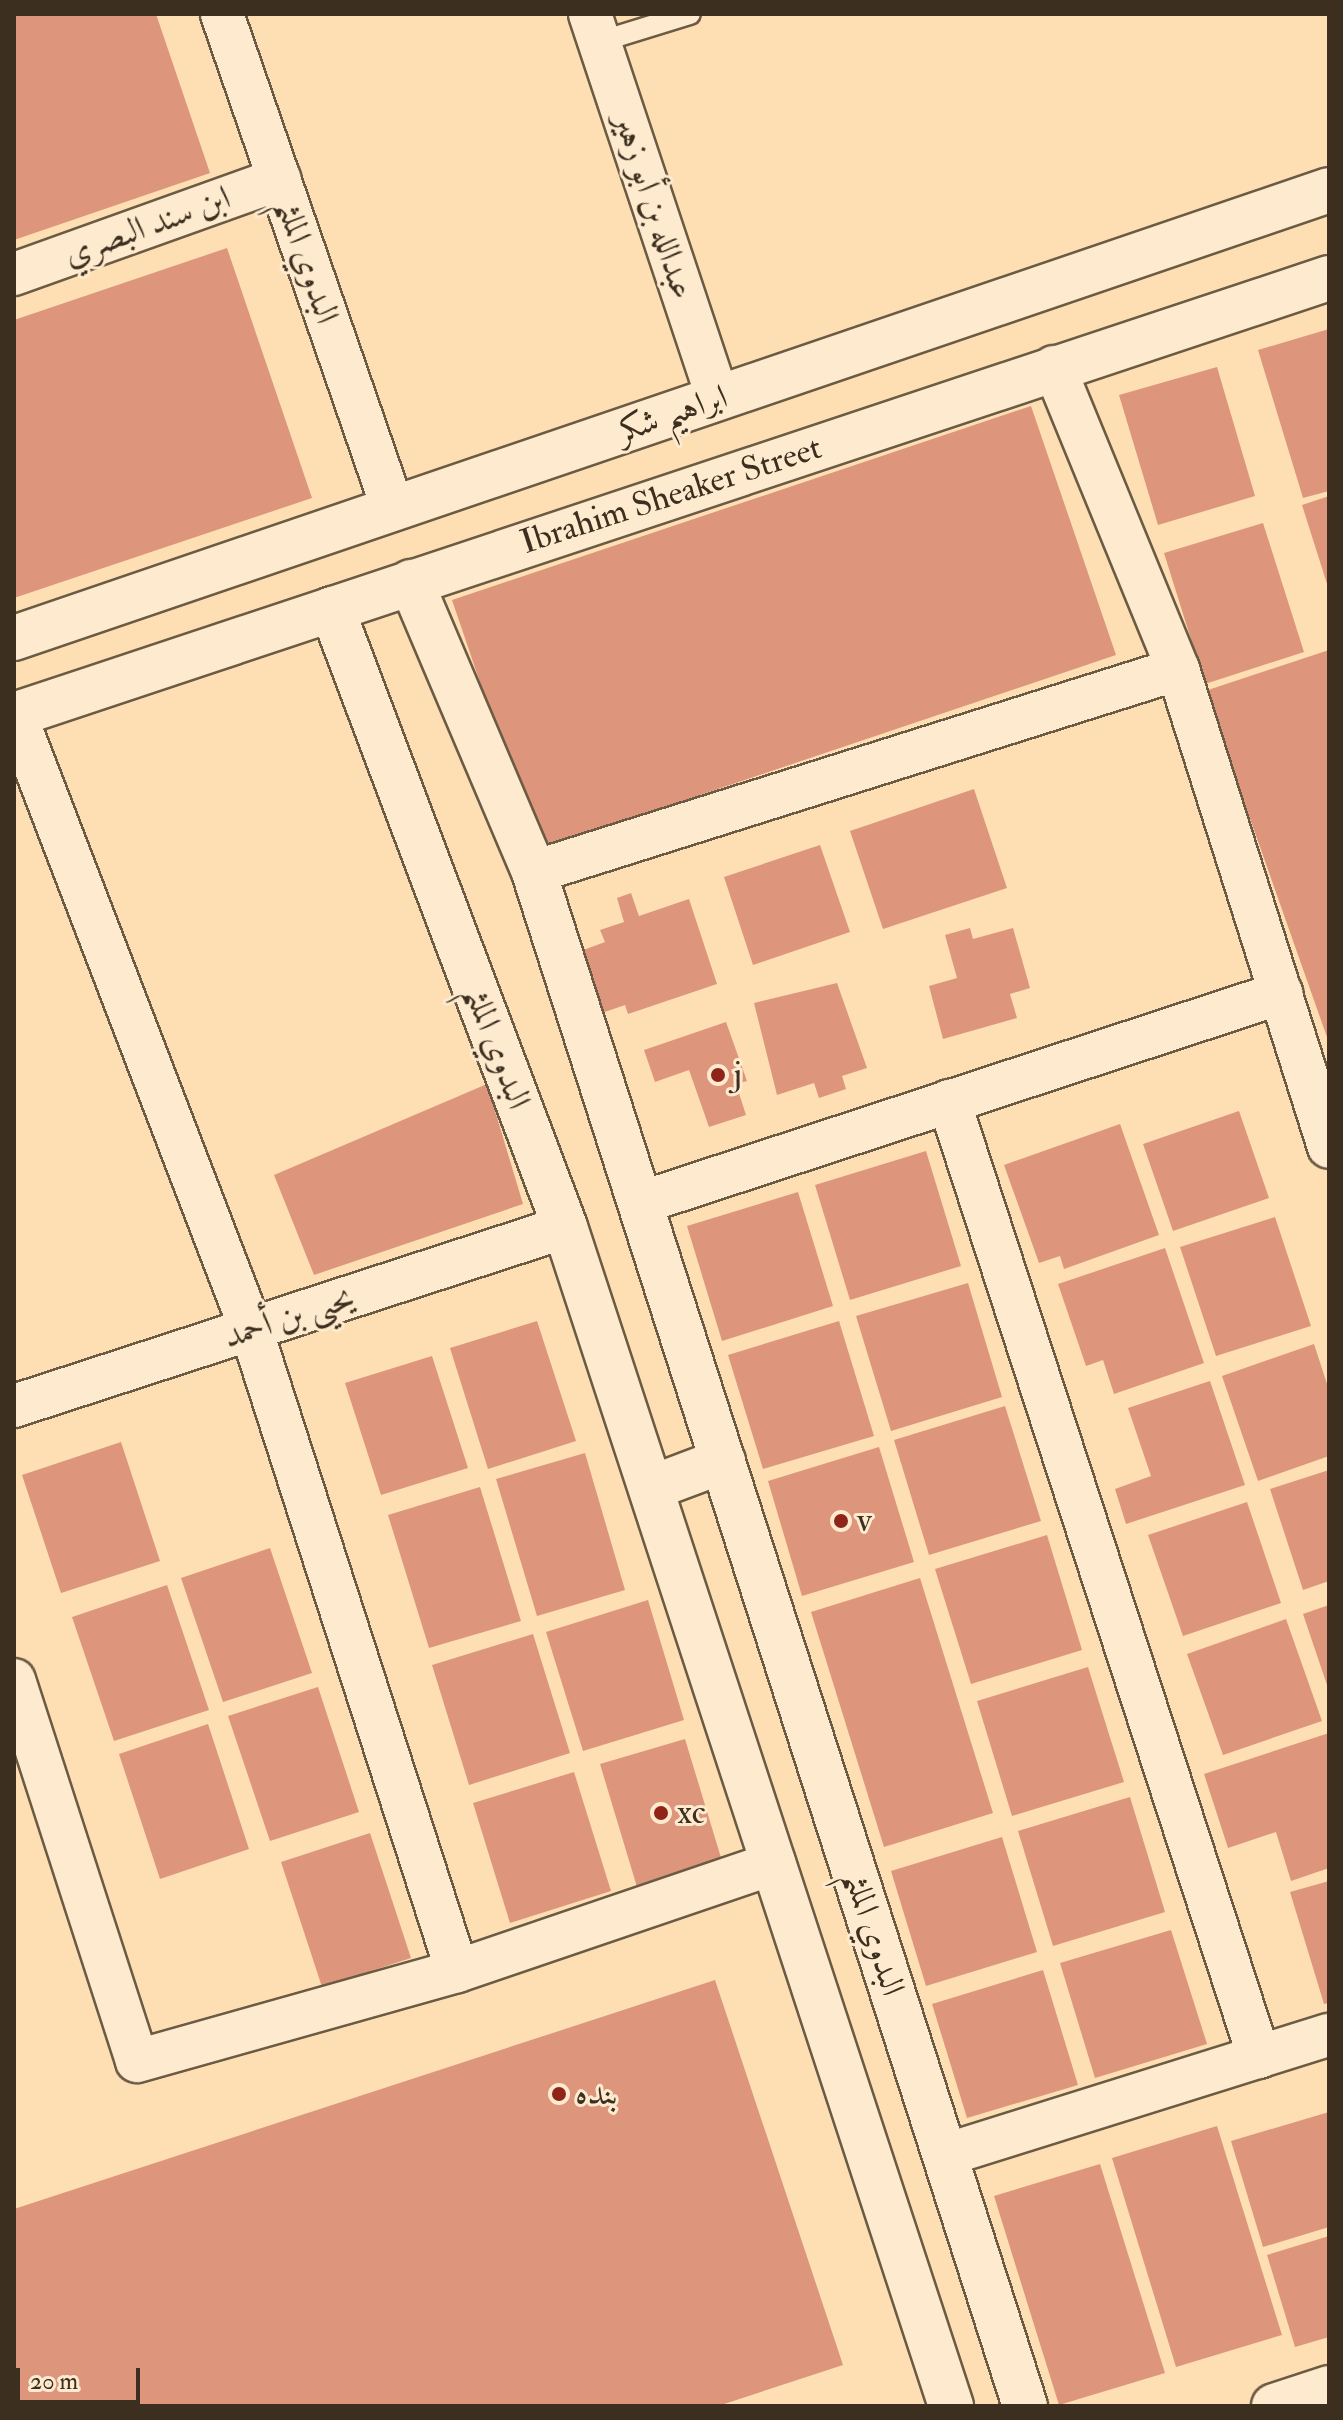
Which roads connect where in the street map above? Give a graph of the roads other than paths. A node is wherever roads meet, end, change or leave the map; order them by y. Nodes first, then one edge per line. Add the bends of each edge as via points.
1 (222, 14) edge
2 (690, 14) edge
3 (594, 28) edge
4 (279, 179) junction
5 (1329, 190) edge
6 (14, 274) edge
7 (1329, 278) edge
8 (1054, 367) junction
9 (718, 398) junction
10 (393, 509) junction
11 (411, 582) junction
12 (332, 609) junction
13 (14, 638) edge
14 (1178, 669) junction
15 (15, 714) edge
16 (534, 872) junction
17 (1281, 993) junction
18 (949, 1101) junction
19 (1329, 1147) edge
20 (640, 1203) junction
21 (565, 1227) junction
22 (251, 1329) junction
23 (14, 1406) edge
24 (723, 1461) junction
25 (651, 1488) junction
26 (14, 1680) edge
27 (774, 1863) junction
28 (457, 1971) junction
29 (1329, 2035) edge
30 (1259, 2057) junction
31 (945, 2155) junction
32 (1329, 2388) edge
33 (951, 2406) edge
34 (1025, 2406) edge
35 (1274, 2406) edge

1 - 4 street, البدوي الملثم
2 - 3 lane
3 - 9 street, عبدالله بن أبو زهير
4 - 6 street, ابن سند البصري
4 - 10 street, البدوي الملثم
5 - 9 street, ابراهيم شكر
7 - 8 street, Ibrahim Sheaker Street
8 - 11 street, Ibrahim Sheaker Street
8 - 14 street
9 - 10 street, ابراهيم شكر
10 - 13 street, ابراهيم شكر
11 - 12 street, Ibrahim Sheaker Street
11 - 16 street, البدوي الملثم
12 - 15 street, Ibrahim Sheaker Street
12 - 21 street, البدوي الملثم
14 - 16 street
14 - 17 street
15 - 22 street
16 - 20 street, البدوي الملثم
17 - 18 street
17 - 19 street
18 - 20 street
18 - 30 street
20 - 24 street, البدوي الملثم
21 - 22 street, يحيى بن أحمد
21 - 25 street, البدوي الملثم
22 - 23 street, يحيى بن أحمد
22 - 28 street
24 - 25 street
24 - 31 street, البدوي الملثم
25 - 27 street, البدوي الملثم
26 - 28 street via 137,2061
27 - 28 street
27 - 33 street, البدوي الملثم
29 - 30 street
30 - 31 street
31 - 34 street, البدوي الملثم
32 - 35 street

